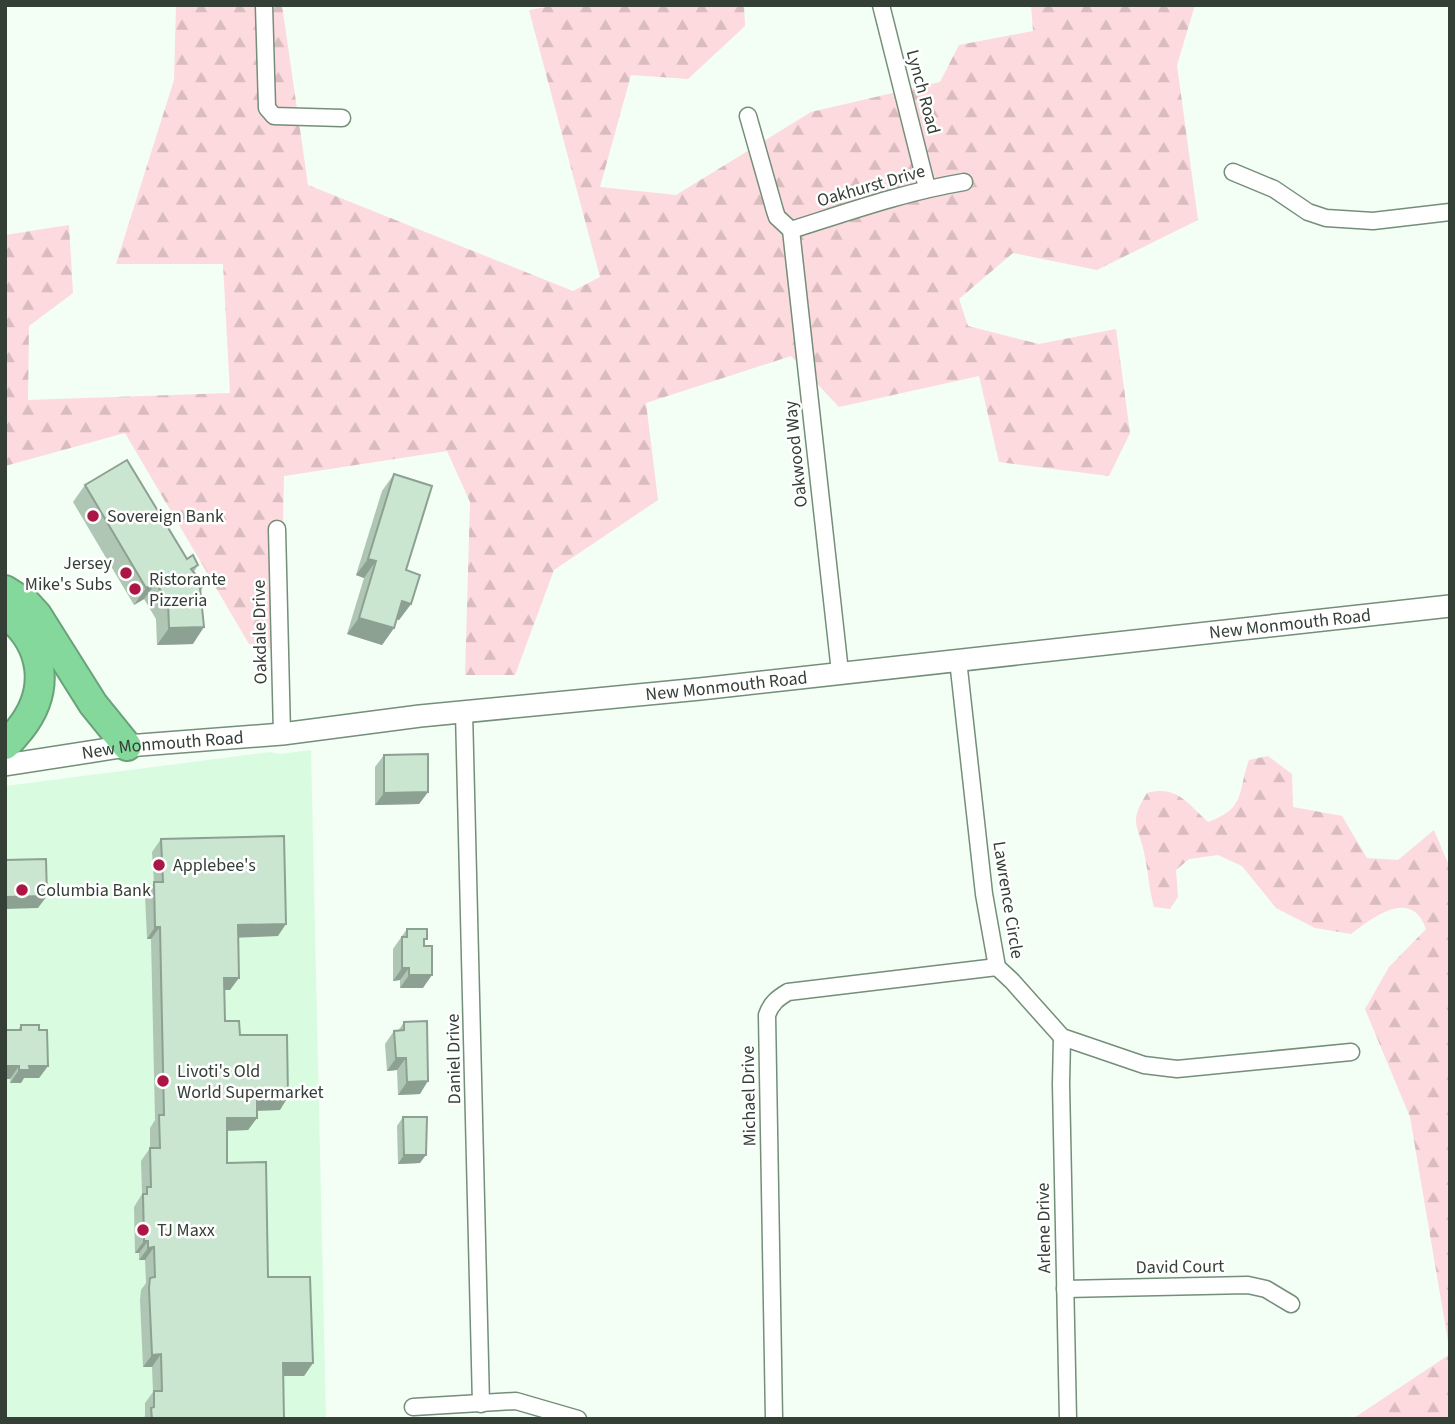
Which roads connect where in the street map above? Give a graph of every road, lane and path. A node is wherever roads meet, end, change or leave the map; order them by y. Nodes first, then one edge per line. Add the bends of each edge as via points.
1 (264, 5) edge
2 (881, 5) edge
3 (748, 116) dead end
4 (342, 118) dead end
5 (1233, 172) dead end
6 (964, 182) dead end
7 (927, 188) junction
8 (1450, 212) edge
9 (791, 230) junction
10 (277, 528) dead end
11 (5, 590) edge
12 (1450, 606) edge
13 (5, 613) edge
14 (958, 660) junction
15 (839, 673) junction
16 (464, 712) junction
17 (282, 734) junction
18 (5, 745) edge
19 (127, 746) junction
20 (5, 765) edge
21 (997, 967) junction
22 (1062, 1037) junction
23 (1352, 1052) dead end
24 (1065, 1289) junction
25 (1291, 1304) dead end
26 (481, 1404) junction
27 (413, 1407) dead end
28 (578, 1419) edge
29 (775, 1419) edge
30 (1068, 1419) edge

1 - 4 street via 269,112 274,116
2 - 7 street, Lynch Road
3 - 9 street via 777,217
5 - 8 street via 1326,218 1373,221
6 - 7 street, Oakhurst Drive
7 - 9 street, Oakhurst Drive
9 - 15 street, Oakwood Way
10 - 17 street, Oakdale Drive
11 - 19 highway via 37,615 93,704
12 - 14 main road, New Monmouth Road
13 - 18 highway via 32,644 40,683 32,713
14 - 15 main road, New Monmouth Road
14 - 21 street, Lawrence Circle via 984,894
15 - 16 main road, New Monmouth Road
16 - 17 main road, New Monmouth Road
16 - 26 street, Daniel Drive
17 - 19 main road, New Monmouth Road
19 - 20 main road, New Monmouth Road
21 - 22 street, Lawrence Circle
21 - 29 street, Michael Drive via 788,992 769,1008
22 - 23 street, Lawrence Circle via 1144,1065 1177,1069
22 - 24 street, Arlene Drive
24 - 25 street, David Court via 1248,1285 1266,1289
24 - 30 street, Arlene Drive
26 - 27 street
26 - 28 street via 516,1401

